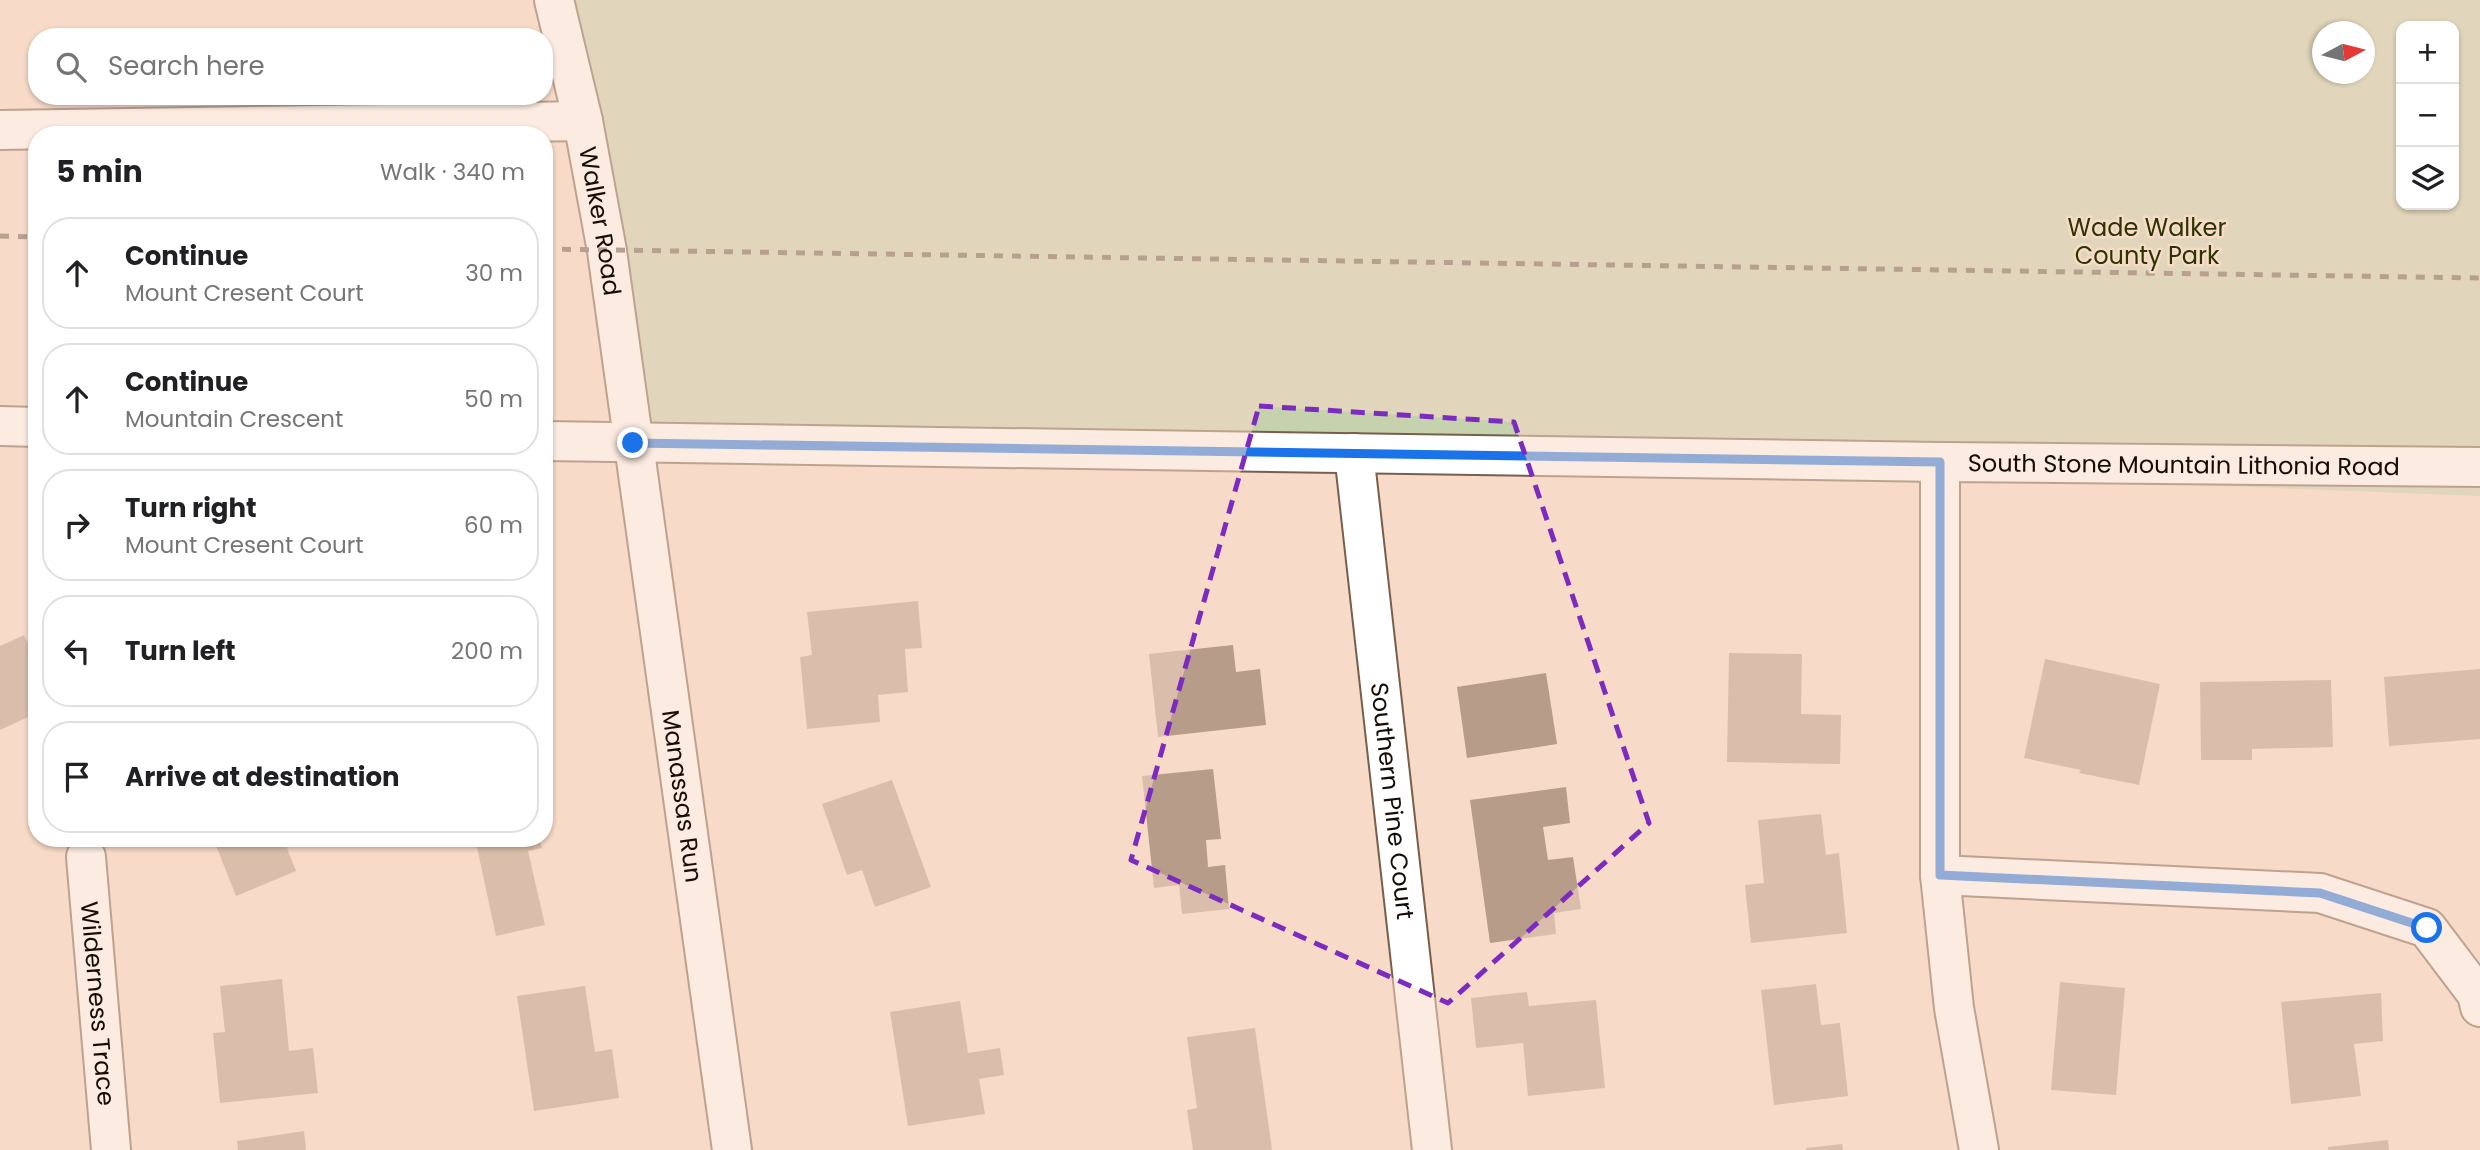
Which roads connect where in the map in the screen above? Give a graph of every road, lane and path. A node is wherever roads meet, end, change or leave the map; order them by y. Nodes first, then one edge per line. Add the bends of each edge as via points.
1 (554, 0) edge
2 (583, 121) junction
3 (259, 126) edge
4 (0, 130) edge
5 (28, 130) edge
6 (0, 426) edge
7 (28, 427) edge
8 (553, 441) edge
9 (633, 443) junction
10 (1354, 453) junction
11 (1940, 462) junction
12 (2480, 467) edge
13 (86, 857) dead end
14 (1940, 875) junction
15 (2480, 1007) edge
16 (111, 1150) edge
17 (732, 1150) edge
18 (1432, 1150) edge
19 (1979, 1150) edge

1 - 2 street, Walker Road
2 - 3 street
2 - 9 street, Walker Road via 607,251
4 - 5 street
6 - 7 street
8 - 9 street, South Stone Mountain Lithonia Road
9 - 10 street, South Stone Mountain Lithonia Road
9 - 17 street, Manassas Run
10 - 11 street, South Stone Mountain Lithonia Road
10 - 18 street, Southern Pine Court
11 - 12 street, South Stone Mountain Lithonia Road
11 - 14 street
13 - 16 street, Wilderness Trace
14 - 15 street via 2320,893 2427,928 2477,994
14 - 19 street via 1954,1008

